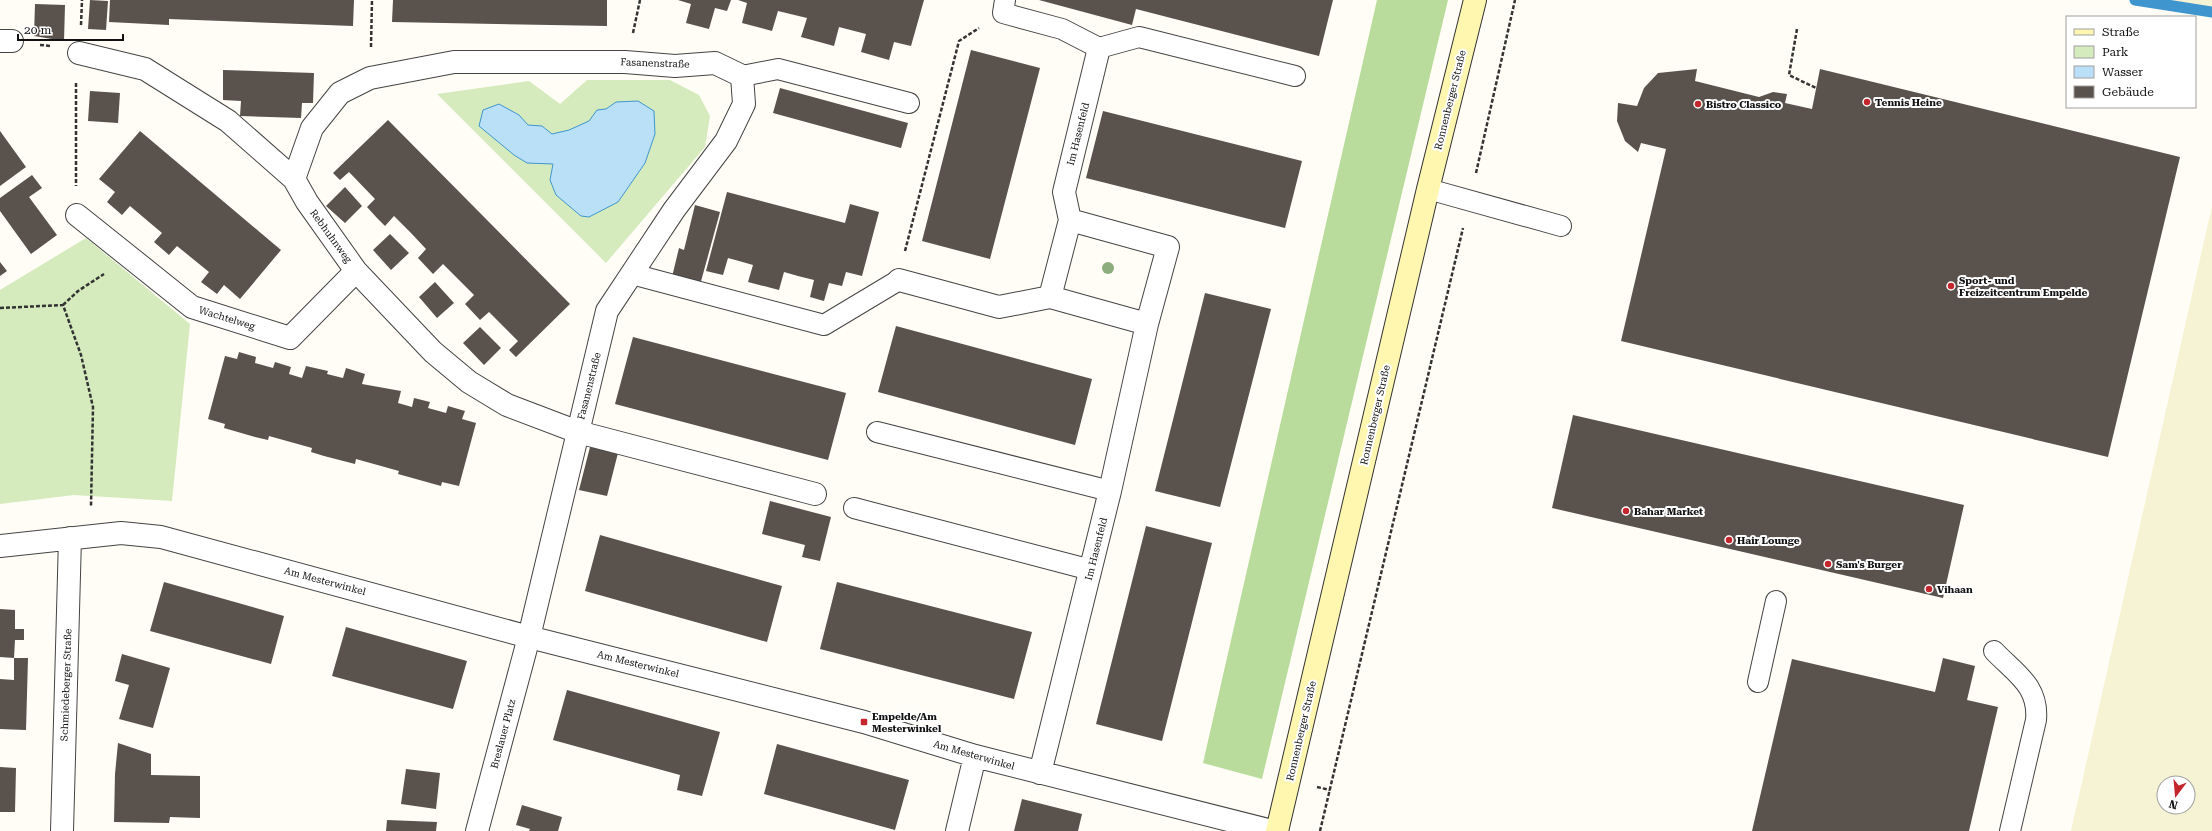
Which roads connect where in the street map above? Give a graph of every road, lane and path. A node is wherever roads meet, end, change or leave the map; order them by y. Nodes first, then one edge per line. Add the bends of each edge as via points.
1 (372, 0) edge
2 (1475, 0) edge
3 (1515, 0) edge
4 (1004, 6) edge
5 (1797, 29) dead end
6 (1099, 48) junction
7 (79, 53) joint
8 (742, 76) junction
9 (1296, 76) dead end
10 (370, 78) junction
11 (1816, 88) dead end
12 (909, 103) dead end
13 (294, 178) junction
14 (1428, 189) junction
15 (1470, 201) junction
16 (76, 215) joint
17 (1070, 220) junction
18 (1561, 226) dead end
19 (128, 258) junction
20 (356, 271) junction
21 (632, 274) junction
22 (899, 280) junction
23 (1050, 297) junction
24 (63, 305) junction
25 (0, 308) edge
26 (1148, 324) junction
27 (578, 432) junction
28 (877, 432) dead end
29 (1110, 491) junction
30 (815, 494) dead end
31 (854, 508) dead end
32 (92, 536) junction
33 (70, 538) junction
34 (0, 546) edge
35 (1091, 570) junction
36 (1776, 601) dead end
37 (529, 637) junction
38 (1994, 651) dead end
39 (1758, 682) dead end
40 (975, 756) junction
41 (1040, 773) junction
42 (62, 831) edge
43 (478, 831) edge
44 (957, 831) edge
45 (1272, 831) edge
46 (1277, 831) edge
47 (1320, 831) edge
48 (2010, 831) edge

1 - 10 path
2 - 14 street, Ronnenberger Straße
3 - 15 path
4 - 6 lane via 1062,29
4 - 22 path via 959,41
5 - 11 path via 1788,75
6 - 9 lane via 1139,38
6 - 17 street, Im Hasenfeld via 1064,192
7 - 13 street, Rebhuhnweg via 146,69 228,122
7 - 16 path via 76,85
8 - 10 street, Fasanenstraße via 715,63 675,66 625,62 454,62
8 - 12 lane via 778,69
8 - 21 street, Fasanenstraße via 744,104 726,141 674,210
10 - 13 street, Fasanenstraße via 340,93 312,128
13 - 20 street, Rebhuhnweg via 306,202
14 - 15 lane
14 - 46 street, Ronnenberger Straße
15 - 18 lane
15 - 47 path
16 - 19 street, Wachtelweg
17 - 23 street, Im Hasenfeld
17 - 26 street, Im Hasenfeld via 1168,247
19 - 20 street, Wachtelweg via 192,307 290,338
19 - 24 path via 78,290
20 - 27 street, Rebhuhnweg via 433,352 469,382 507,405
21 - 22 lane via 824,325
21 - 27 street, Fasanenstraße via 607,312
22 - 23 street via 1000,307
23 - 26 street
24 - 25 path
24 - 32 path via 81,355 93,407 90,498
26 - 29 street, Im Hasenfeld
27 - 30 street, Fasanenstraße
27 - 37 street, Fasanenstraße
28 - 29 lane
29 - 35 street, Im Hasenfeld
31 - 35 lane
32 - 33 street, Am Mesterwinkel
32 - 37 street, Am Mesterwinkel via 121,533 162,537
33 - 34 street, Am Mesterwinkel
33 - 42 street, Schmiedeberger Straße
35 - 41 street, Im Hasenfeld
36 - 39 lane
37 - 40 street, Am Mesterwinkel via 864,722
37 - 43 street, Breslauer Platz
38 - 48 lane via 2033,691 2038,706
40 - 41 street, Am Mesterwinkel
40 - 44 street
41 - 45 street, Am Mesterwinkel

